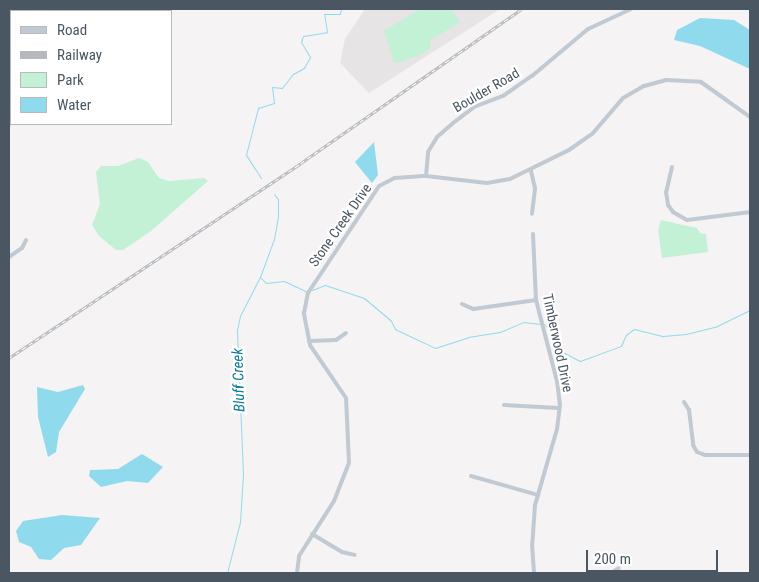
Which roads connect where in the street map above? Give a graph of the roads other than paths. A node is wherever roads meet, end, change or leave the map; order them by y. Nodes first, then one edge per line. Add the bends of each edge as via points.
1 (631, 9) edge
2 (750, 117) edge
3 (672, 167) dead end
4 (531, 170) junction
5 (426, 176) junction
6 (750, 212) edge
7 (532, 214) dead end
8 (533, 234) dead end
9 (26, 240) dead end
10 (9, 257) edge
11 (536, 300) junction
12 (462, 304) dead end
13 (346, 333) dead end
14 (308, 341) junction
15 (684, 402) dead end
16 (504, 405) dead end
17 (559, 408) junction
18 (750, 454) edge
19 (471, 476) dead end
20 (538, 495) junction
21 (312, 534) junction
22 (355, 554) dead end
23 (619, 568) dead end
24 (297, 573) edge
25 (534, 573) edge
26 (611, 573) edge

1 - 5 street, Boulder Road via 588,29 532,76 503,96 474,107 453,123 437,137 428,152
2 - 4 street, Stone Creek Drive via 701,82 666,80 644,86 623,98 593,133
3 - 6 street via 666,192 668,205 686,220
4 - 5 street, Stone Creek Drive via 510,179 487,183
4 - 7 street via 535,189
5 - 14 street, Stone Creek Drive via 395,178 379,186 308,293 304,313
8 - 11 street, Timberwood Drive
9 - 10 street via 22,248
11 - 12 street via 473,309
11 - 17 street, Timberwood Drive via 557,381
13 - 14 street via 336,340
14 - 21 street, Stone Creek Drive via 315,357 346,398 349,463 334,500
15 - 18 street via 690,410 693,445 697,452 705,455
16 - 17 street
17 - 20 street, Timberwood Drive via 557,429
19 - 20 street
20 - 25 street, Timberwood Drive via 532,544
21 - 22 street via 342,552
21 - 24 street, Stone Creek Drive via 300,556
23 - 26 street

